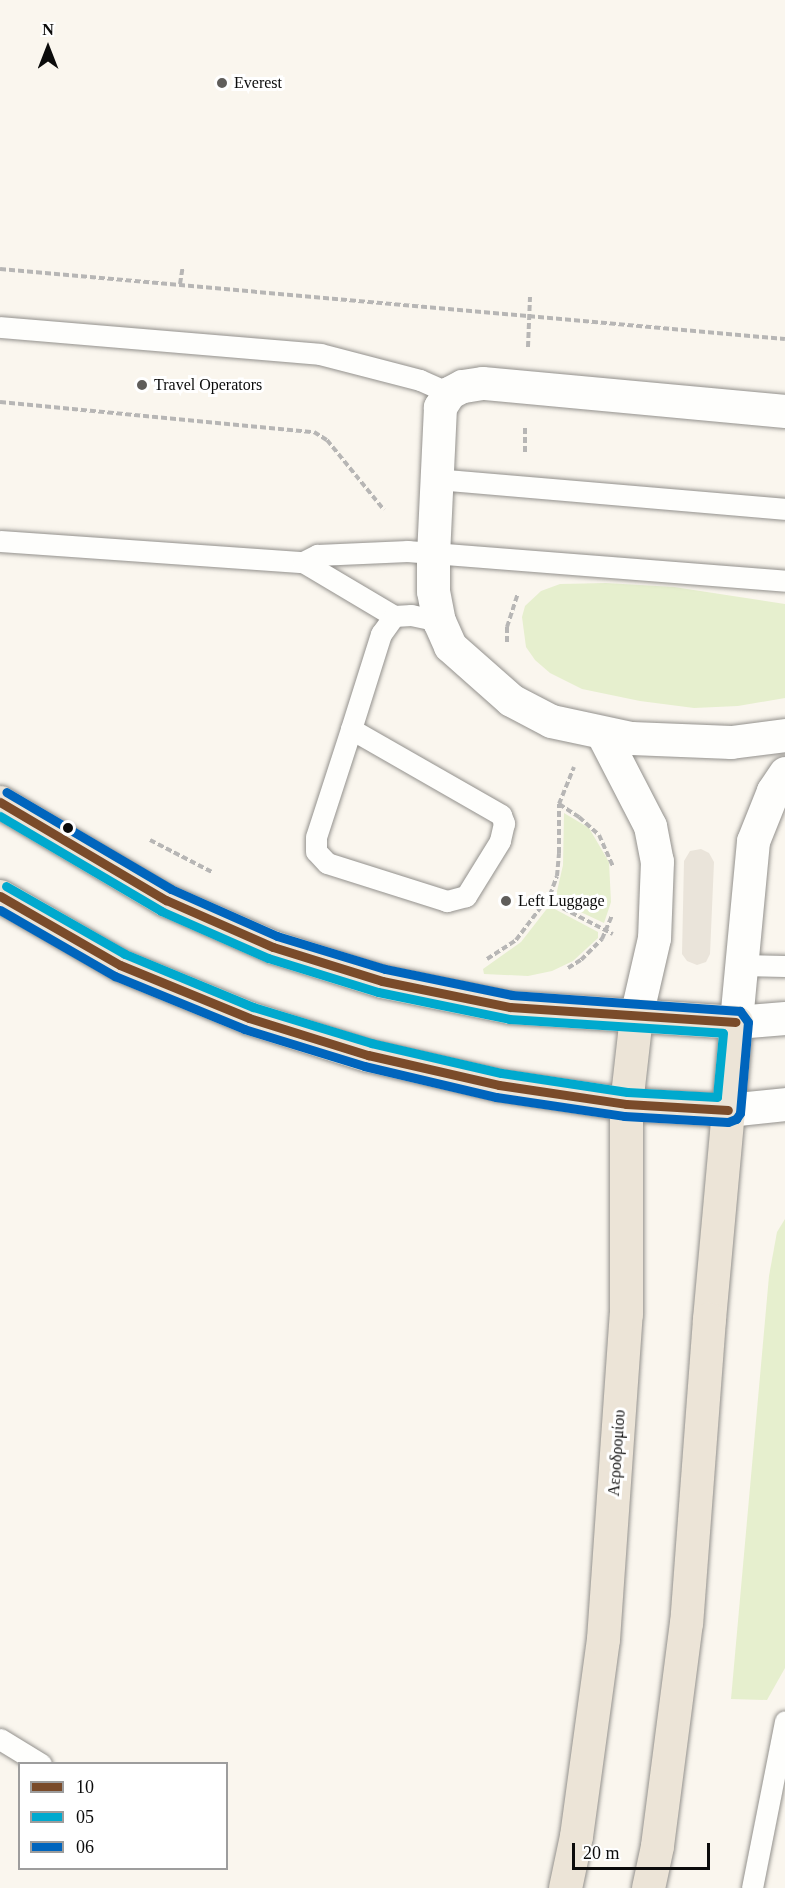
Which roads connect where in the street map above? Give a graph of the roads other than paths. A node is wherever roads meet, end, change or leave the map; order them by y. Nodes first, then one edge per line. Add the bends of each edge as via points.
1 (0, 327) edge
2 (448, 393) junction
3 (785, 411) edge
4 (436, 479) junction
5 (785, 509) edge
6 (0, 541) edge
7 (433, 553) junction
8 (303, 562) junction
9 (785, 581) edge
10 (394, 616) junction
11 (439, 621) junction
12 (351, 729) junction
13 (602, 733) junction
14 (785, 735) edge
15 (785, 773) edge
16 (0, 802) edge
17 (0, 896) edge
18 (741, 965) junction
19 (785, 966) edge
20 (636, 1016) junction
21 (785, 1018) edge
22 (736, 1022) junction
23 (626, 1104) junction
24 (785, 1104) edge
25 (728, 1110) junction
26 (785, 1721) edge
27 (0, 1739) edge
28 (38, 1762) edge
29 (565, 1888) edge
30 (648, 1888) edge
31 (752, 1888) edge

1 - 2 lane via 320,354 420,380
2 - 3 street via 483,383
2 - 4 street via 440,406
4 - 5 lane
4 - 7 street
6 - 8 lane
7 - 8 lane via 345,552 316,555
7 - 9 lane
7 - 11 street via 433,591
8 - 10 lane
10 - 11 lane
10 - 12 lane via 381,634
11 - 13 street via 450,646 511,700 551,721
12 - 12 lane via 501,815 504,823 500,842 466,896 447,901 327,863 316,851 316,837
13 - 14 street via 662,741 731,742
13 - 20 street via 650,826 657,861 654,938
15 - 18 street via 773,791 753,842
16 - 20 main road via 166,900 273,946 382,981 510,1007
17 - 23 main road via 120,965 249,1018 368,1055 500,1085
18 - 19 lane
18 - 22 street
20 - 22 main road
20 - 23 main road, Αεροδρομίου
21 - 22 street
22 - 25 main road
23 - 25 main road
23 - 29 main road, Αεροδρομίου via 626,1314 604,1628 576,1836
24 - 25 street
25 - 30 main road via 686,1622
26 - 31 lane
27 - 28 lane

